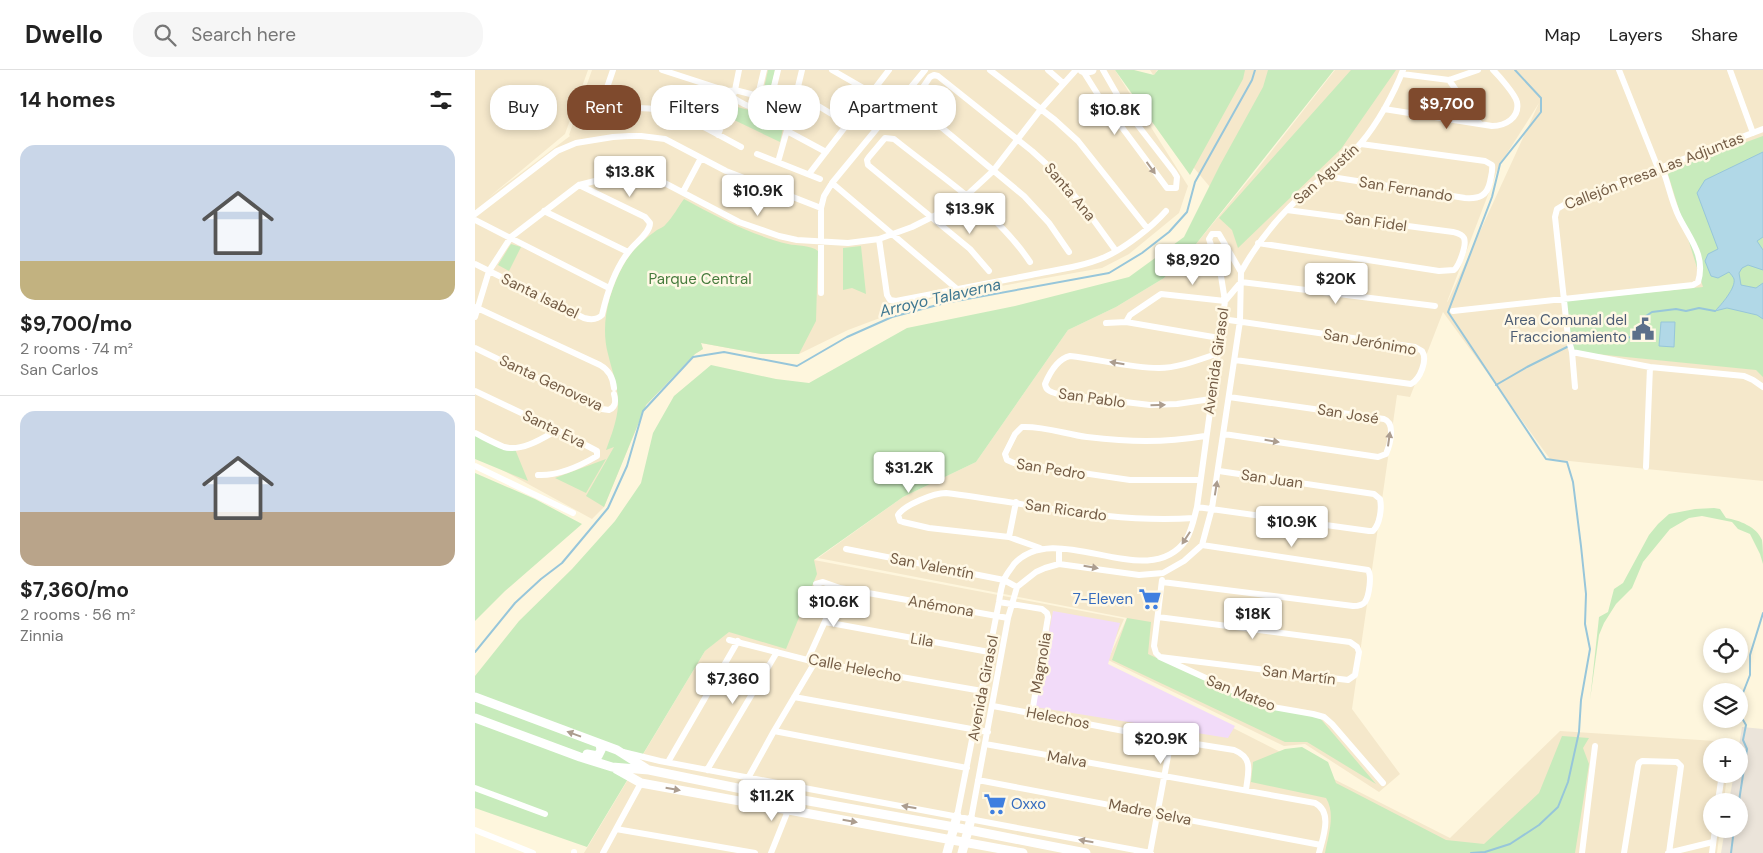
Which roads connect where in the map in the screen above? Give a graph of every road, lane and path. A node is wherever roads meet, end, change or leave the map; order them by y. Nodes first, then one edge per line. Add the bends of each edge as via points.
1 (613, 70) edge
2 (662, 70) edge
3 (739, 70) edge
4 (764, 70) edge
5 (777, 70) edge
6 (802, 70) edge
7 (832, 70) edge
8 (889, 70) edge
9 (925, 70) edge
10 (990, 70) edge
11 (1048, 70) edge
12 (1076, 70) edge
13 (1082, 70) edge
14 (1093, 70) edge
15 (1103, 70) edge
16 (1477, 70) edge
17 (1619, 70) edge
18 (1730, 70) edge
19 (1494, 71) edge
20 (1403, 72) edge
21 (1449, 80) junction
22 (1063, 83) junction
23 (608, 85) edge
24 (708, 85) edge
25 (736, 85) edge
26 (761, 85) edge
27 (774, 85) edge
28 (799, 85) edge
29 (858, 85) edge
30 (878, 85) edge
31 (641, 108) edge
32 (1041, 109) junction
33 (1384, 109) junction
34 (1480, 124) junction
35 (721, 130) edge
36 (843, 130) edge
37 (1763, 130) edge
38 (787, 131) joint
39 (1753, 133) junction
40 (719, 135) junction
41 (1017, 140) junction
42 (1361, 144) junction
43 (741, 147) dead end
44 (826, 152) junction
45 (757, 154) dead end
46 (701, 158) junction
47 (778, 162) junction
48 (1658, 168) junction
49 (993, 171) junction
50 (809, 174) junction
51 (1325, 176) junction
52 (820, 180) dead end
53 (832, 183) junction
54 (579, 185) junction
55 (683, 192) junction
56 (966, 196) junction
57 (821, 208) junction
58 (1287, 210) junction
59 (544, 211) junction
60 (1165, 211) dead end
61 (475, 214) edge
62 (932, 218) junction
63 (475, 220) edge
64 (1147, 228) junction
65 (891, 235) junction
66 (511, 237) junction
67 (879, 239) junction
68 (822, 243) junction
69 (1258, 243) junction
70 (1116, 251) junction
71 (628, 252) junction
72 (1069, 252) dead end
73 (1030, 262) dead end
74 (475, 264) edge
75 (989, 270) dead end
76 (489, 271) junction
77 (1241, 272) junction
78 (1241, 282) junction
79 (609, 288) junction
80 (957, 289) junction
81 (821, 293) dead end
82 (1564, 299) junction
83 (1225, 301) junction
84 (1435, 306) dead end
85 (476, 307) edge
86 (1453, 312) dead end
87 (475, 317) edge
88 (1222, 319) junction
89 (1240, 321) junction
90 (1126, 322) junction
91 (1106, 323) dead end
92 (1219, 338) junction
93 (475, 348) edge
94 (1572, 352) junction
95 (1216, 354) junction
96 (1235, 360) junction
97 (1650, 367) junction
98 (1575, 386) dead end
99 (1763, 388) edge
100 (475, 391) edge
101 (1229, 397) junction
102 (1211, 399) junction
103 (557, 430) junction
104 (475, 433) edge
105 (1224, 434) junction
106 (1205, 436) junction
107 (475, 466) edge
108 (1646, 467) dead end
109 (1219, 471) junction
110 (538, 475) dead end
111 (1200, 480) junction
112 (1016, 502) junction
113 (1197, 507) junction
114 (1213, 508) junction
115 (573, 513) dead end
116 (1194, 518) junction
117 (1009, 538) junction
118 (1201, 545) junction
119 (1059, 548) junction
120 (846, 549) dead end
121 (1042, 549) junction
122 (1059, 564) junction
123 (1163, 574) junction
124 (1004, 580) junction
125 (1162, 582) junction
126 (816, 584) dead end
127 (1017, 586) junction
128 (840, 588) junction
129 (999, 602) junction
130 (1011, 605) junction
131 (996, 615) junction
132 (1158, 617) junction
133 (1008, 618) junction
134 (825, 622) junction
135 (729, 640) dead end
136 (738, 641) junction
137 (777, 652) junction
138 (989, 652) junction
139 (1160, 657) junction
140 (807, 659) junction
141 (815, 662) junction
142 (982, 691) junction
143 (475, 697) edge
144 (794, 697) junction
145 (993, 706) junction
146 (1032, 713) junction
147 (475, 718) edge
148 (975, 729) junction
149 (773, 731) junction
150 (988, 732) junction
151 (1171, 740) junction
152 (600, 744) junction
153 (985, 744) junction
154 (1595, 746) dead end
155 (562, 750) junction
156 (617, 750) junction
157 (668, 762) junction
158 (612, 767) junction
159 (967, 768) junction
160 (649, 770) junction
161 (707, 770) junction
162 (1165, 776) junction
163 (748, 777) junction
164 (978, 780) junction
165 (641, 782) junction
166 (1383, 783) dead end
167 (475, 788) edge
168 (742, 789) junction
169 (1246, 790) junction
170 (793, 798) junction
171 (788, 810) junction
172 (1158, 813) junction
173 (545, 814) dead end
174 (957, 816) junction
175 (971, 819) junction
176 (992, 823) junction
177 (954, 827) junction
178 (616, 829) junction
179 (475, 830) edge
180 (969, 830) junction
181 (989, 834) junction
182 (1714, 838) edge
183 (951, 839) junction
184 (965, 842) junction
185 (1713, 842) junction
186 (1321, 845) junction
187 (533, 853) edge
188 (603, 853) edge
189 (755, 853) edge
190 (771, 853) edge
191 (947, 853) edge
192 (962, 853) edge
193 (1023, 853) edge
194 (1086, 853) edge
195 (1150, 853) edge
196 (1319, 853) edge
197 (1582, 853) edge
198 (1624, 853) edge
199 (1668, 853) edge
200 (1712, 853) edge

1 - 23 street
2 - 24 street
3 - 25 street
4 - 26 street
5 - 27 street
6 - 28 street
7 - 29 street
8 - 30 street
9 - 53 street
10 - 32 street
11 - 22 street
12 - 22 street
13 - 14 street
13 -> 15 street via 1167,188 1176,188 1177,178 1169,165 1126,110
16 - 21 street
17 - 48 street
18 - 39 street
19 - 34 street via 1517,102 1517,109 1513,118 1501,126
20 - 21 street
20 - 33 street, San Agustín
21 - 34 street
22 - 32 street
31 - 40 street via 675,115
32 - 41 street
32 - 64 street via 1078,141
33 - 34 street
33 - 42 street, San Agustín
35 - 40 street
36 - 44 street
37 - 39 street, Callejón Presa Las Adjuntas
38 - 44 street
38 - 47 street
39 - 48 street, Callejón Presa Las Adjuntas
40 - 43 street
41 - 49 street
41 - 49 street, Santa Ana via 939,76 930,77 915,104
41 - 70 street, Santa Ana via 1063,181
42 - 51 street, San Agustín
42 - 51 street, San Fernando via 1480,160 1489,162 1493,169 1486,193 1481,197 1465,198
44 - 50 street
45 - 47 street
46 - 55 street
46 - 57 street via 726,172
46 - 61 street via 665,139 641,136 576,143 557,151
47 - 50 street
48 - 82 street, Callejón Presa Las Adjuntas via 1557,209 1555,217
48 - 82 street via 1664,173 1679,217 1699,255 1697,282
49 - 56 street
49 - 72 street via 1033,204
50 - 52 street
51 - 58 street, San Agustín
53 - 57 street
53 - 65 street
54 - 55 street via 634,175 657,179
54 - 59 street
54 - 71 street via 649,221 649,229
55 - 68 street via 739,222 779,236
56 - 62 street
56 - 62 street via 894,140 885,138 867,160 868,165
56 - 73 street via 1005,231
57 - 68 street
58 - 69 street, San Agustín
58 - 69 street, San Fidel via 1461,234 1465,242 1460,263 1454,270 1439,271
59 - 66 street
59 - 71 street
60 - 64 street
62 - 65 street
62 - 75 street via 970,248
63 - 66 street
64 - 70 street
65 - 67 street
65 - 80 street
66 - 76 street
66 - 79 street
67 - 68 street
67 - 80 street via 889,299 896,301
68 - 81 street
69 - 77 street, San Agustín
70 - 80 street via 1077,265
71 - 79 street
74 - 76 street
76 - 79 street, Santa Isabel via 588,319 602,315
76 - 85 street
77 - 78 street, Avenida Girasol
77 - 83 street, Avenida Girasol via 1222,237 1212,234 1209,239
78 - 83 street
78 - 84 street
78 - 89 street, Avenida Girasol
82 - 86 street
82 - 94 street, Callejón Presa Las Adjuntas
83 - 88 street, Avenida Girasol
83 - 90 street via 1161,294 1130,315
85 - 87 street
85 - 93 street, Santa Genoveva via 600,364 613,379 615,405 609,410 601,409
88 - 89 street, San Jerónimo
88 - 92 street, Avenida Girasol
89 - 96 street, Avenida Girasol
89 - 96 street, San Jerónimo via 1415,348 1422,351 1425,358 1418,377 1411,384
90 - 91 street
90 - 92 street
92 - 95 street, Avenida Girasol
94 - 97 street
94 - 98 street, Callejón Presa Las Adjuntas
95 - 102 street, Avenida Girasol
95 -> 102 street, San Pablo via 1187,364 1161,368 1069,356 1057,363 1045,384 1049,392 1058,394 1150,405
96 - 101 street, Avenida Girasol
97 - 99 street via 1743,376
97 - 108 street
100 - 103 street, Santa Eva
101 - 105 street, Avenida Girasol
105 -> 101 street, San José via 1378,457 1386,454 1391,429 1388,420
102 - 106 street, Avenida Girasol
103 - 104 street via 515,448
103 - 110 street, Santa Eva via 597,450 598,455 553,474
105 - 109 street, Avenida Girasol
106 - 111 street, Avenida Girasol
106 - 111 street, San Pedro via 1139,442 1022,427 1005,454 1007,460 1014,464 1130,480
107 - 115 street
114 -> 109 street, Avenida Girasol
109 - 114 street, San Juan via 1374,494 1381,503 1378,523 1369,531
111 - 113 street, Avenida Girasol
112 - 116 street, San Ricardo via 1136,519
112 - 117 street
112 - 117 street, San Ricardo via 938,493 898,515 900,521 912,524
113 - 114 street, San Juan
113 - 116 street, Avenida Girasol
114 - 118 street, Avenida Girasol
116 -> 119 street, Avenida Girasol via 1185,540 1172,552 1156,559 1122,558
117 - 121 street
118 - 123 street, Avenida Girasol
118 - 125 street via 1367,570 1371,579 1364,603 1353,606
119 - 121 street, Avenida Girasol
119 - 122 street
120 - 124 street, San Valentín
121 - 124 street, Avenida Girasol via 1025,555
122 -> 123 street, Avenida Girasol via 1139,575
122 - 127 street, Avenida Girasol via 1036,572
123 - 125 street
124 - 127 street, San Valentín
124 - 129 street, Avenida Girasol
125 - 132 street
126 - 128 street, Anémona via 823,582
127 - 130 street, Avenida Girasol
128 - 131 street, Anémona
128 - 134 street
129 - 130 street
129 - 131 street, Avenida Girasol
130 - 133 street, Avenida Girasol
130 - 146 street, Magnolia via 1042,609 1049,621
131 - 133 street, Anémona
131 - 138 street, Avenida Girasol
132 - 139 street via 1154,646
132 - 139 street, San Martín via 1350,642 1359,652 1355,675 1348,680
133 - 145 street, Avenida Girasol
134 - 138 street, Lila
134 - 140 street
135 - 136 street, Calle Helecho
136 - 137 street, Calle Helecho
136 - 157 street
137 - 140 street, Calle Helecho
137 - 161 street
138 - 142 street, Avenida Girasol
139 - 166 street, San Mateo via 1267,706 1324,717
140 - 141 street, Calle Helecho
141 - 142 street, Calle Helecho
141 - 144 street
142 - 148 street, Avenida Girasol
152 -> 143 street
144 - 148 street
144 - 149 street
145 - 146 street, Helechos
145 - 150 street, Avenida Girasol
146 - 151 street, Helechos
147 - 155 street
148 - 150 street
148 - 159 street, Avenida Girasol
149 - 159 street
149 - 163 street
150 - 153 street, Avenida Girasol
151 - 162 street
151 - 169 street, Helechos via 1241,753 1249,766
152 - 155 street via 598,756
152 - 156 street
153 - 162 street, Malva
153 - 164 street, Avenida Girasol
154 - 197 street
155 - 158 street
156 - 157 street
156 - 160 street
157 - 161 street
158 - 160 street
158 - 165 street
159 - 174 street, Avenida Girasol
160 - 168 street
161 - 163 street
162 - 169 street, Malva
162 - 172 street
163 - 168 street
174 -> 163 street
164 - 172 street, Madre Selva
164 - 175 street, Avenida Girasol
165 -> 171 street
165 - 178 street
167 - 173 street
168 - 170 street
169 - 186 street, Malva via 1315,803 1323,810 1325,822
170 - 171 street
170 - 177 street
171 -> 183 street
171 - 190 street
172 - 186 street, Madre Selva
172 - 195 street
174 - 175 street
174 - 177 street, Avenida Girasol
175 - 176 street
175 - 180 street, Avenida Girasol
176 - 181 street
195 -> 176 street
177 - 180 street
177 - 183 street, Avenida Girasol
178 - 188 street
178 - 189 street
179 - 187 street
180 - 181 street
180 - 184 street, Avenida Girasol
181 - 194 street
182 - 185 street
183 - 184 street
183 - 191 street, Avenida Girasol
184 - 192 street, Avenida Girasol
184 - 193 street
185 - 199 street
185 - 200 street
186 - 196 street
198 - 199 street via 1638,766 1642,761 1677,762 1681,766

